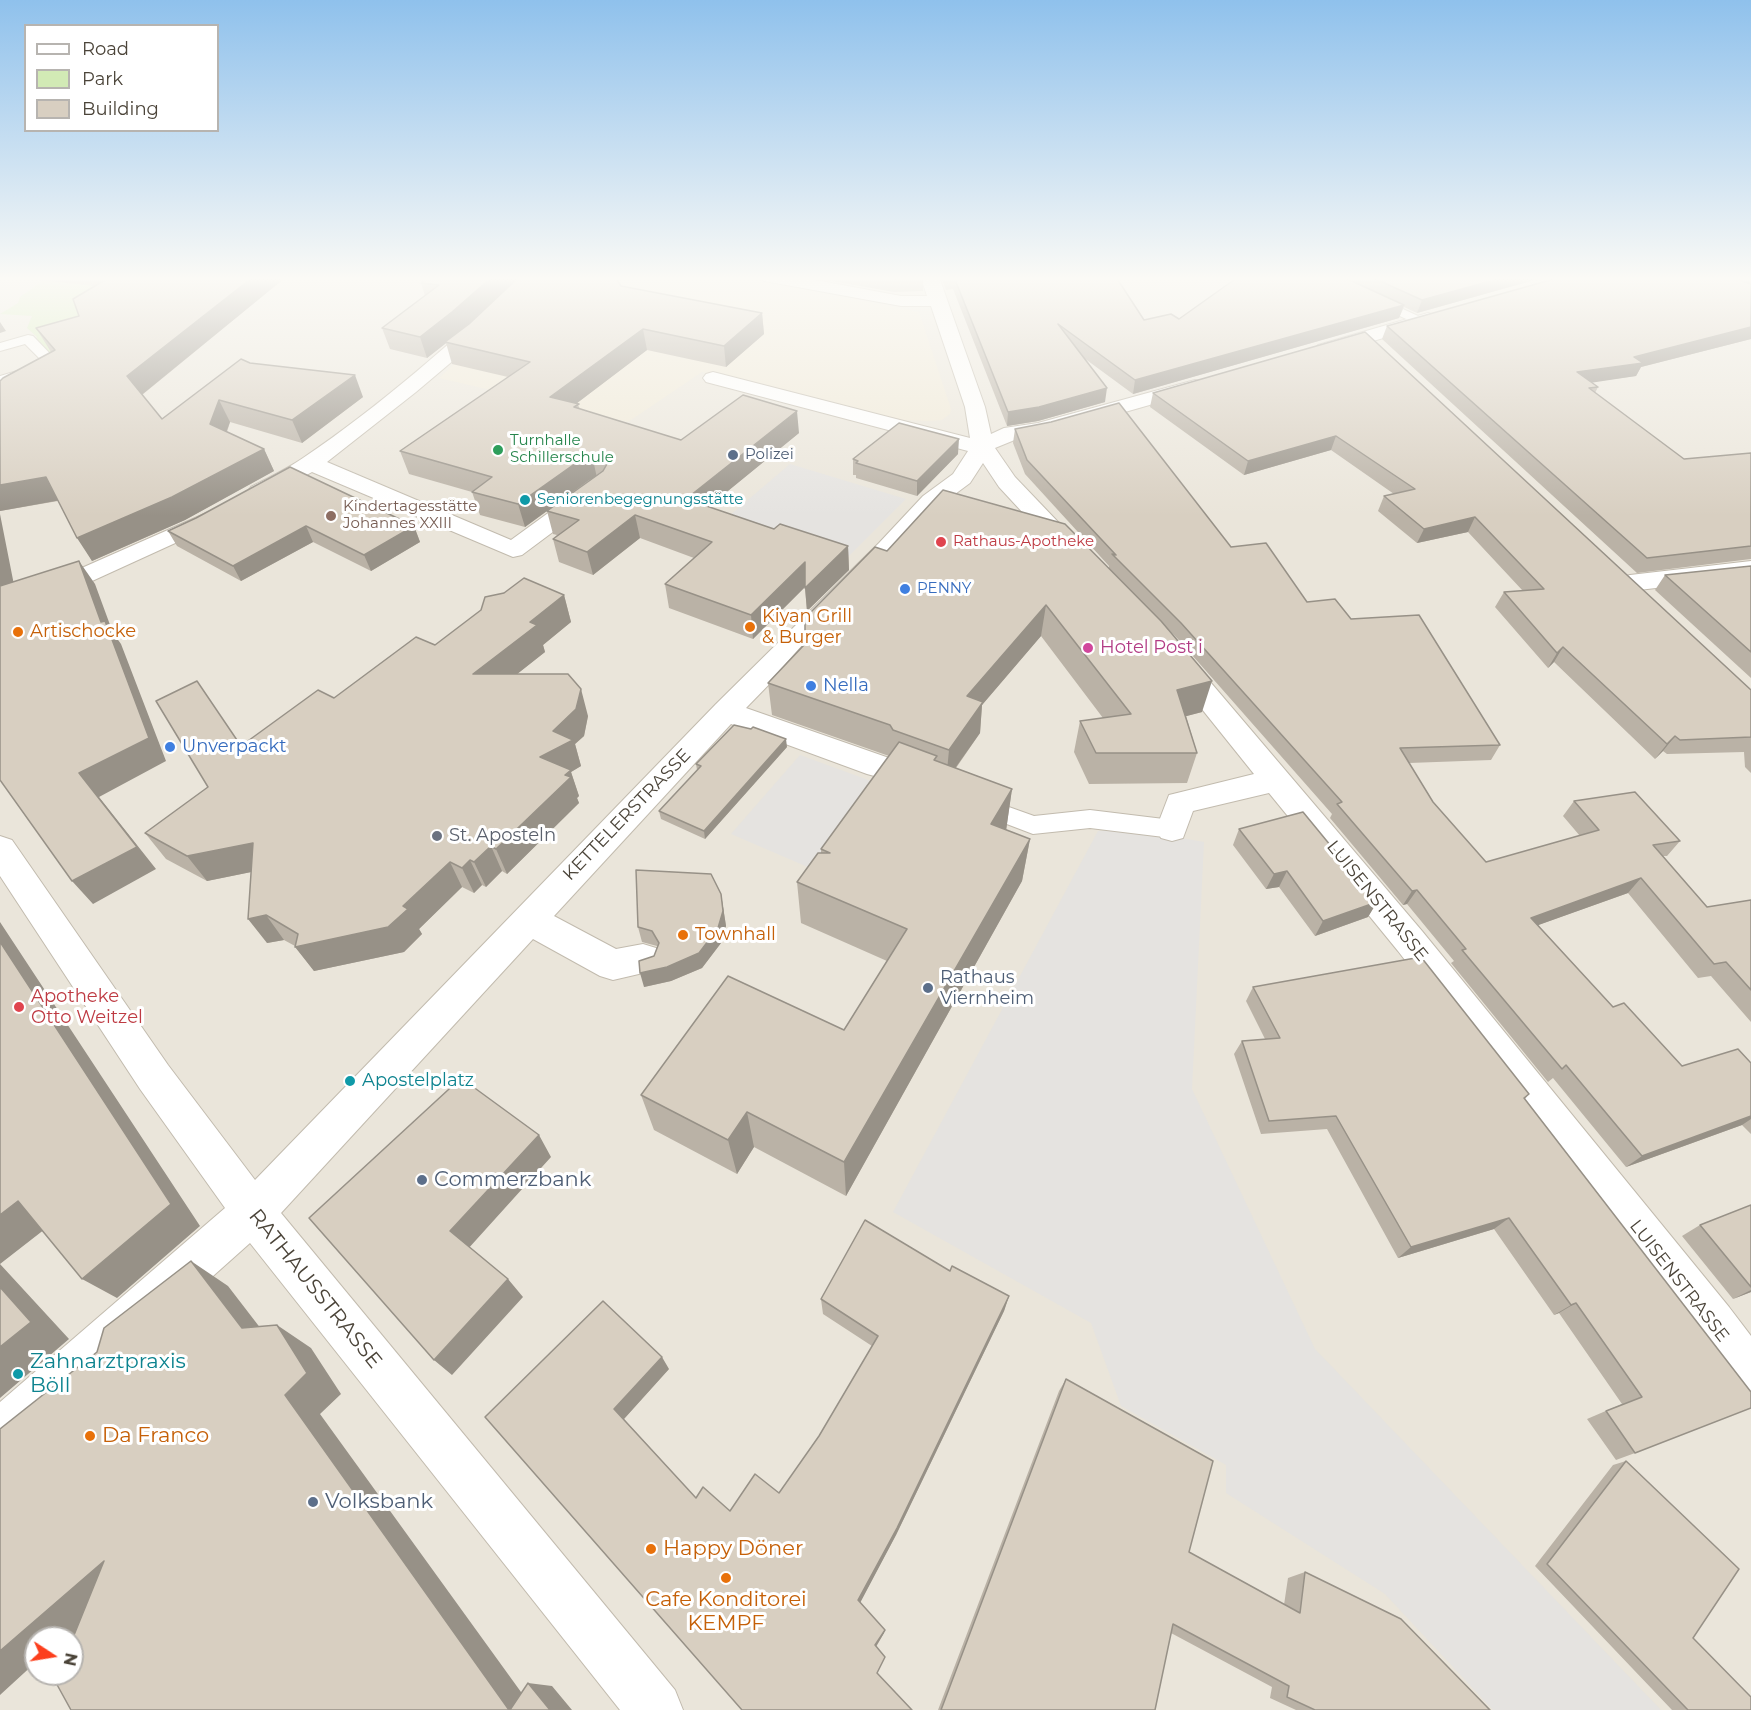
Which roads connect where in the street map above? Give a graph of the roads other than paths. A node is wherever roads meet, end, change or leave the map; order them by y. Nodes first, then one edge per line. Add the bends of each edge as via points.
1 (46, 357) edge
2 (445, 357) edge
3 (957, 357) edge
4 (713, 378) dead end
5 (0, 381) edge
6 (1209, 382) edge
7 (982, 446) junction
8 (310, 464) junction
9 (598, 488) edge
10 (1751, 568) edge
11 (1094, 574) edge
12 (1630, 583) edge
13 (0, 606) edge
14 (1157, 638) edge
15 (726, 711) junction
16 (889, 771) edge
17 (1277, 780) junction
18 (956, 796) edge
19 (1172, 829) joint
20 (0, 849) edge
21 (528, 919) junction
22 (643, 959) edge
23 (253, 1212) junction
24 (1751, 1375) edge
25 (0, 1434) edge
26 (655, 1710) edge

1 - 5 lane via 54,365
2 - 8 street
3 - 7 street via 975,407
4 - 7 street
6 - 7 street via 1040,429 1012,433
7 - 11 street via 1007,483
7 - 15 street, KETTELERSTRASSE via 962,478 931,501
8 - 9 street via 513,550
8 - 13 street via 195,527 59,587
10 - 12 street
14 - 17 street, LUISENSTRASSE
15 - 16 street
15 - 21 street, KETTELERSTRASSE
17 - 19 street via 1180,803
17 - 24 street, LUISENSTRASSE via 1431,968
18 - 19 lane via 1034,825 1090,819
20 - 23 street, RATHAUSSTRASSE via 154,1077
21 - 22 street via 613,965
21 - 23 street, KETTELERSTRASSE
23 - 25 street, KETTELERSTRASSE
23 - 26 street, RATHAUSSTRASSE

